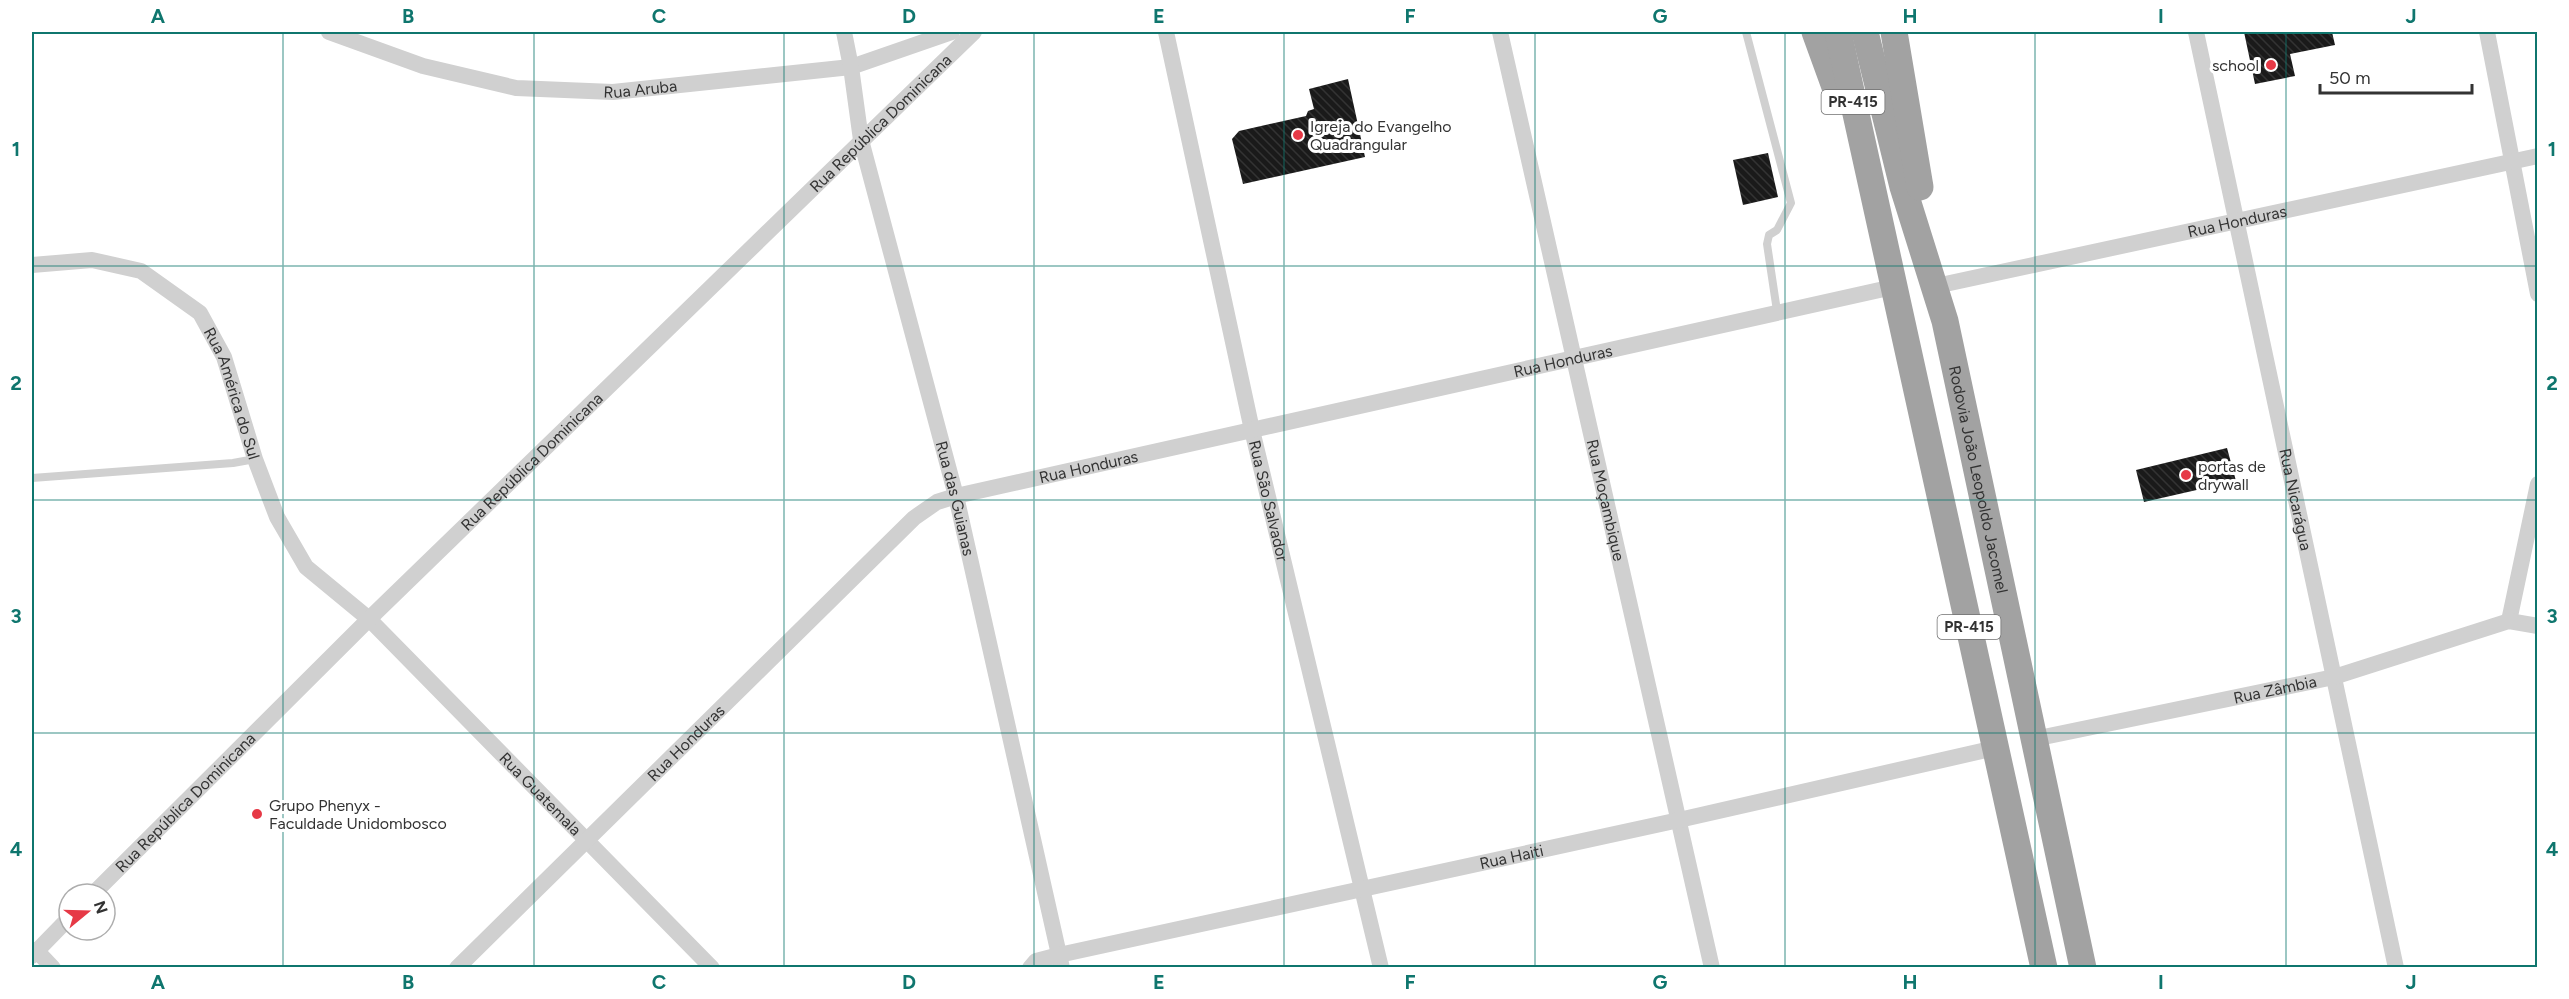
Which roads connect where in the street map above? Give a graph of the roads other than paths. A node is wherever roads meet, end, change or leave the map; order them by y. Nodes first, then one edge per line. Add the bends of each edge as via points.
1 (329, 32) edge
2 (844, 32) edge
3 (952, 32) edge
4 (974, 32) edge
5 (1166, 32) edge
6 (1500, 32) edge
7 (1746, 32) edge
8 (1815, 32) edge
9 (1838, 32) edge
10 (1865, 32) edge
11 (1894, 32) edge
12 (2196, 32) edge
13 (2487, 32) edge
14 (851, 67) junction
15 (861, 140) junction
16 (2538, 156) edge
17 (2513, 161) junction
18 (1868, 173) junction
19 (2238, 221) junction
20 (32, 265) edge
21 (1936, 286) junction
22 (1893, 287) junction
23 (2538, 294) edge
24 (1777, 311) junction
25 (1574, 359) junction
26 (1252, 430) junction
27 (255, 459) junction
28 (32, 478) edge
29 (2538, 484) edge
30 (956, 496) junction
31 (369, 620) junction
32 (2510, 621) junction
33 (2538, 626) edge
34 (2334, 677) junction
35 (2034, 739) junction
36 (1995, 748) junction
37 (1679, 820) junction
38 (587, 842) junction
39 (105, 882) edge
40 (1362, 888) junction
41 (57, 930) edge
42 (34, 953) edge
43 (1060, 961) edge
44 (53, 968) edge
45 (458, 968) edge
46 (712, 968) edge
47 (1030, 968) edge
48 (1381, 968) edge
49 (1712, 968) edge
50 (2044, 968) edge
51 (2083, 968) edge
52 (2396, 968) edge

1 - 14 street, Rua Aruba via 423,66 516,88 613,92
2 - 14 street, Rua das Guianas
3 - 14 street, Rua Aruba
4 - 15 street, Rua República Dominicana
5 - 26 street, Rua São Salvador
6 - 25 street, Rua Moçambique
7 - 24 lane via 1791,204 1767,244
8 - 18 highway
9 - 18 highway, PR-415
10 - 21 highway, Rodovia João Leopoldo Jacomel / PR-415 via 1903,187
11 - 21 highway
12 - 19 street, Rua Nicarágua
13 - 17 street
14 - 15 street, Rua das Guianas
15 - 30 street, Rua das Guianas
15 - 31 street, Rua República Dominicana
16 - 17 street, Rua Honduras
17 - 19 street, Rua Honduras
17 - 23 street
18 - 22 highway, PR-415
19 - 21 street, Rua Honduras
19 - 34 street, Rua Nicarágua
20 - 27 street, Rua América do Sul via 92,260 141,271 200,313 224,357
21 - 35 highway, Rodovia João Leopoldo Jacomel / PR-415
22 - 24 street, Rua Honduras
22 - 36 highway, PR-415
24 - 25 street, Rua Honduras
25 - 26 street, Rua Honduras
25 - 37 street, Rua Moçambique
26 - 30 street, Rua Honduras
26 - 40 street, Rua São Salvador
27 - 28 lane
27 - 31 street, Rua América do Sul via 277,517 306,567
29 - 32 street
30 - 38 street, Rua Honduras via 937,502 914,518
30 - 43 street, Rua das Guianas
31 - 38 street, Rua Guatemala
31 - 39 street, Rua República Dominicana
32 - 33 street
32 - 34 street, Rua Zâmbia
34 - 35 street, Rua Zâmbia
34 - 52 street, Rua Nicarágua
35 - 51 highway, Rodovia João Leopoldo Jacomel / PR-415
36 - 37 street, Rua Haiti
36 - 50 highway, PR-415
37 - 40 street, Rua Haiti
37 - 49 street, Rua Moçambique
38 - 45 street, Rua Honduras
38 - 46 street, Rua Guatemala
40 - 43 street, Rua Haiti
40 - 48 street, Rua São Salvador
41 - 42 street
42 - 44 street
43 - 47 street, Rua Haiti via 1036,962

